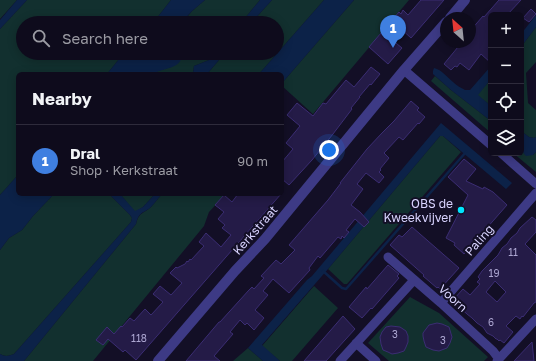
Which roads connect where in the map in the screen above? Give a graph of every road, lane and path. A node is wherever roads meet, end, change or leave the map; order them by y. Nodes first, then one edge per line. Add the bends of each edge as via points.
1 (465, 0) edge
2 (455, 12) edge
3 (440, 29) edge
4 (404, 70) junction
5 (488, 142) edge
6 (504, 156) edge
7 (536, 184) edge
8 (536, 193) edge
9 (388, 257) dead end
10 (414, 280) junction
11 (441, 303) junction
12 (536, 319) edge
13 (356, 343) junction
14 (498, 360) edge
15 (158, 361) edge
16 (340, 361) edge
17 (376, 361) edge

1 - 2 street
3 - 4 street, Kerkstraat
4 - 5 street
4 - 15 street, Kerkstraat via 265,239
6 - 7 street
8 - 11 street, Paling
9 - 10 street, Voorn
10 - 11 street, Voorn
10 - 13 street
11 - 14 street, Voorn via 493,351
12 - 14 street
13 - 16 street
13 - 17 street

